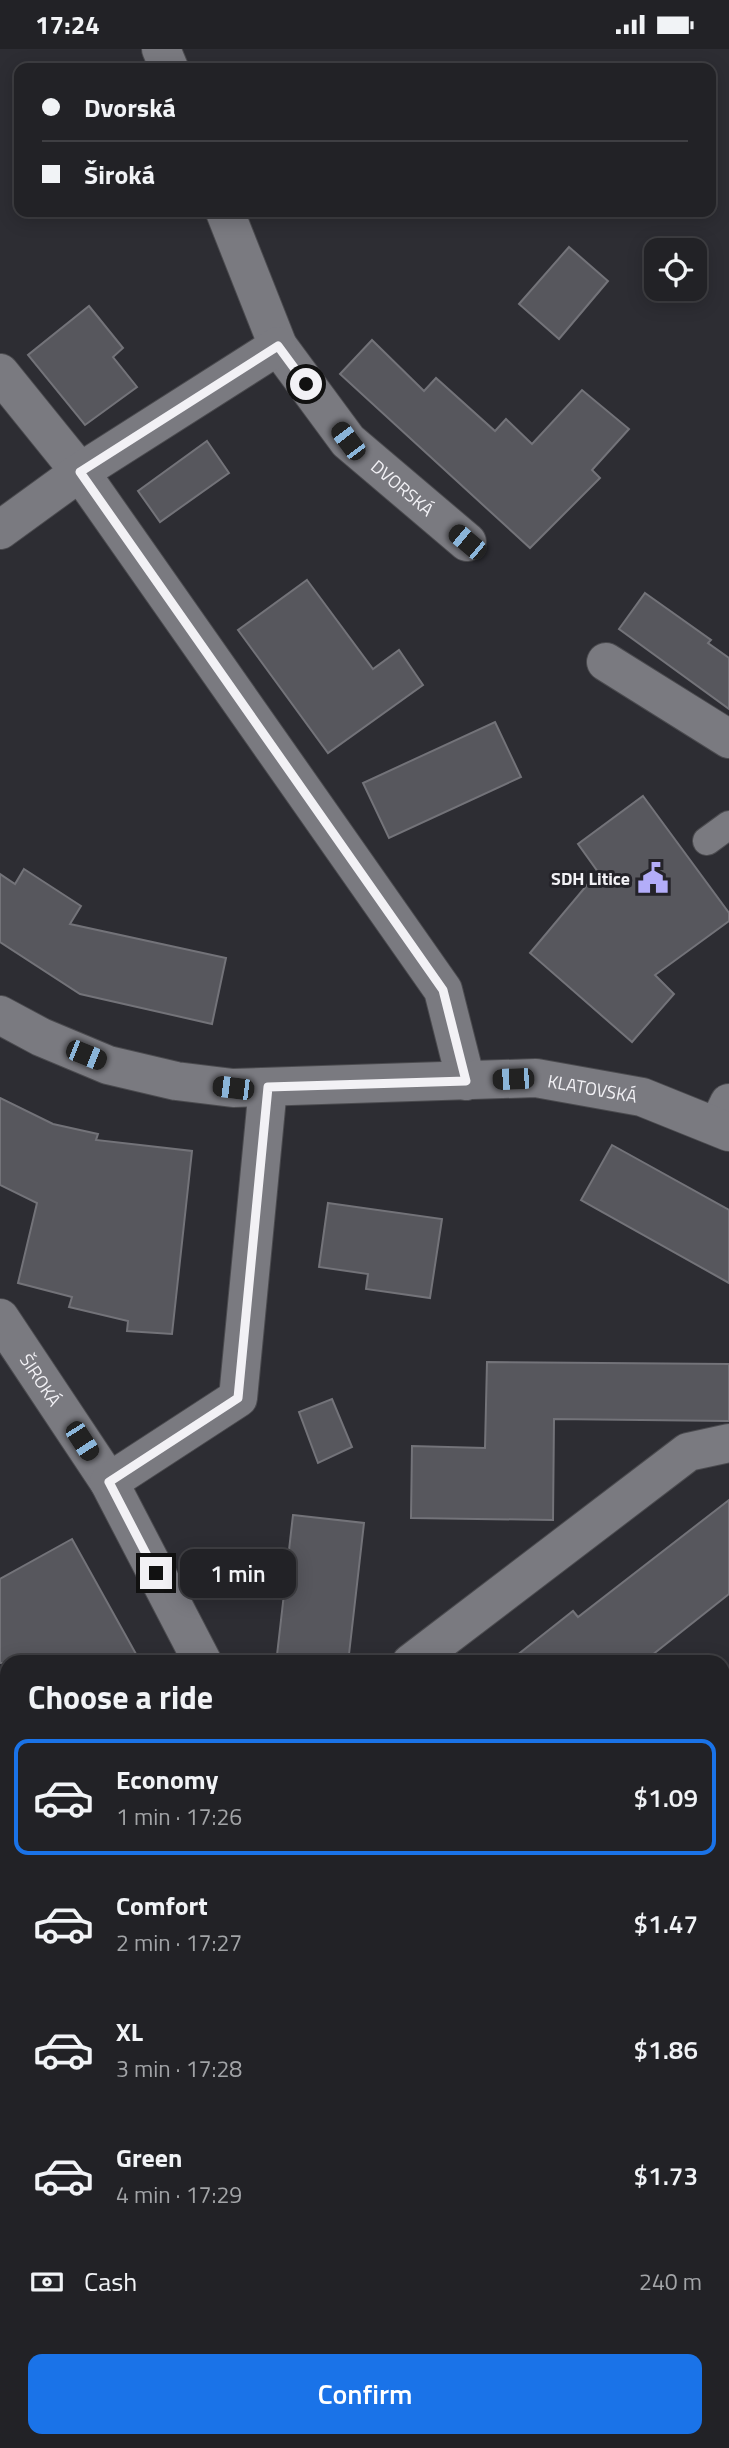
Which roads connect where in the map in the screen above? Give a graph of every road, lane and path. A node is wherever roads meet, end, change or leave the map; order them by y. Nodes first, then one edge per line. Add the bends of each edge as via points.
1 (227, 217) edge
2 (278, 346) junction
3 (0, 373) edge
4 (80, 472) junction
5 (0, 530) edge
6 (467, 542) dead end
7 (606, 662) dead end
8 (729, 739) edge
9 (0, 1015) edge
10 (466, 1081) junction
11 (268, 1087) junction
12 (725, 1120) edge
13 (0, 1318) edge
14 (729, 1443) edge
15 (109, 1482) junction
16 (199, 1655) edge
17 (422, 1655) edge

1 - 2 street, DVORSKÁ
2 - 4 street
2 - 6 street, DVORSKÁ via 348,441
3 - 4 street
4 - 5 street
4 - 10 street via 443,990
7 - 8 street
9 - 11 street, KLATOVSKÁ via 108,1065 176,1081
10 - 11 street, KLATOVSKÁ
10 - 12 street, KLATOVSKÁ via 536,1078 642,1097
11 - 15 street via 238,1398
13 - 15 street, ŠIROKÁ
14 - 17 street via 688,1452
15 - 16 street, ŠIROKÁ

